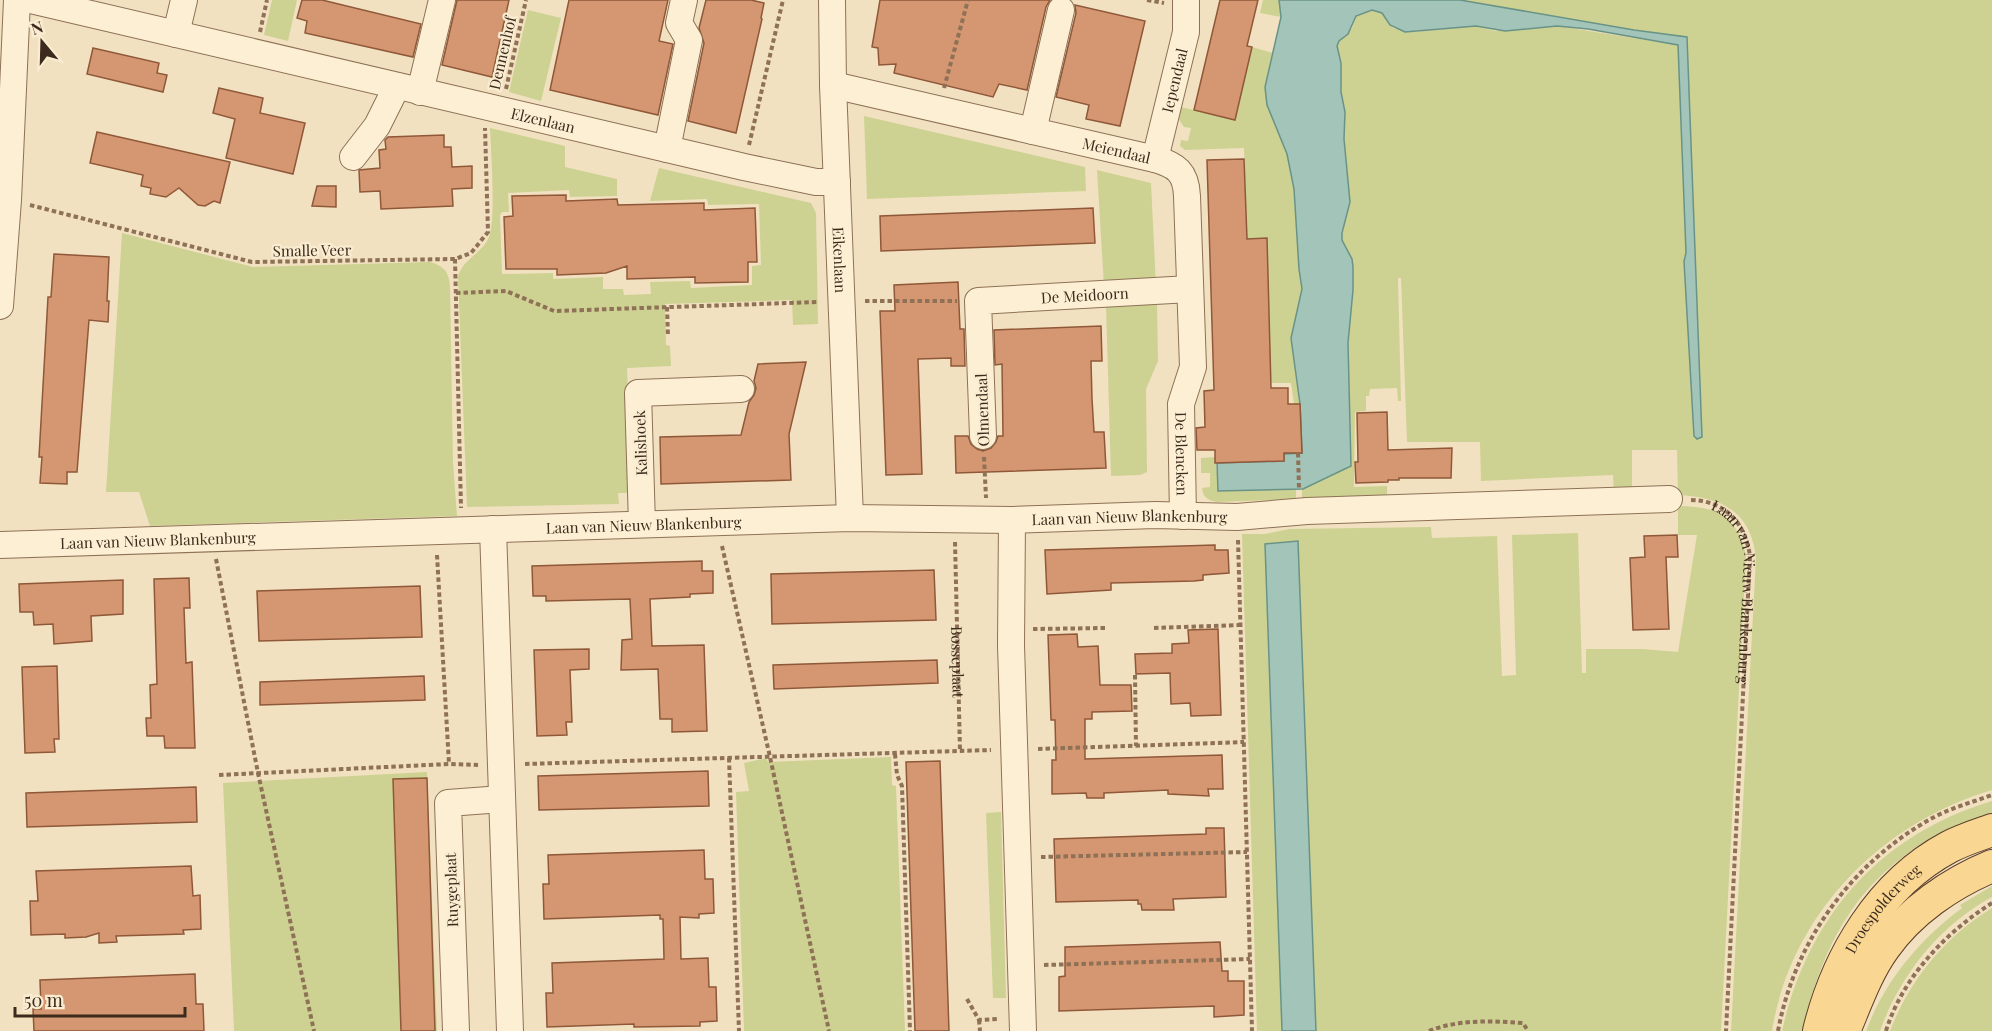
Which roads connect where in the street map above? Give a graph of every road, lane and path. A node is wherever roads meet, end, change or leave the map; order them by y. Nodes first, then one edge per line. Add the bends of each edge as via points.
1 (17, 0) edge
2 (31, 0) edge
3 (184, 0) edge
4 (267, 0) edge
5 (441, 0) edge
6 (526, 0) edge
7 (684, 0) edge
8 (783, 0) edge
9 (832, 0) edge
10 (968, 0) edge
11 (1186, 0) edge
12 (1061, 10) dead end
13 (176, 34) junction
14 (256, 53) junction
15 (832, 86) junction
16 (408, 89) junction
17 (493, 109) junction
18 (938, 109) junction
19 (1033, 131) junction
20 (668, 149) junction
21 (353, 157) dead end
22 (1155, 159) junction
23 (744, 167) junction
24 (837, 182) junction
25 (8, 200) junction
26 (455, 259) junction
27 (1190, 289) junction
28 (456, 293) junction
29 (842, 301) junction
30 (978, 301) junction
31 (0, 306) edge
32 (667, 307) junction
33 (668, 338) dead end
34 (741, 390) dead end
35 (1184, 391) joint
36 (983, 436) joint
37 (1298, 453) dead end
38 (1669, 499) joint
39 (1299, 511) junction
40 (1183, 516) junction
41 (850, 518) junction
42 (1237, 518) junction
43 (954, 519) junction
44 (1000, 520) junction
45 (716, 522) junction
46 (642, 524) junction
47 (493, 529) junction
48 (450, 530) junction
49 (212, 538) junction
50 (0, 545) edge
51 (1240, 625) junction
52 (1106, 628) dead end
53 (1154, 628) dead end
54 (1011, 629) junction
55 (1135, 675) dead end
56 (1244, 742) junction
57 (1136, 746) junction
58 (1014, 750) junction
59 (960, 751) junction
60 (895, 753) junction
61 (770, 757) junction
62 (729, 758) junction
63 (449, 764) junction
64 (501, 765) junction
65 (258, 773) junction
66 (219, 775) dead end
67 (502, 800) junction
68 (1992, 830) edge
69 (1247, 852) junction
70 (1017, 858) junction
71 (1992, 866) edge
72 (1992, 903) edge
73 (1250, 959) junction
74 (1020, 965) junction
75 (968, 999) dead end
76 (979, 1020) junction
77 (1023, 1024) edge
78 (314, 1031) edge
79 (456, 1031) edge
80 (498, 1031) edge
81 (510, 1031) edge
82 (739, 1031) edge
83 (829, 1031) edge
84 (910, 1031) edge
85 (980, 1031) edge
86 (1252, 1031) edge
87 (1429, 1031) edge
88 (1528, 1031) edge
89 (1726, 1031) edge
90 (1819, 1031) edge
91 (1844, 1031) edge
92 (1886, 1031) edge

1 - 25 street
2 - 13 street, Elzenlaan
3 - 13 street
4 - 14 path
5 - 16 street
6 - 17 path, Dennenhof
7 - 20 street via 679,23 689,40
8 - 23 path
9 - 15 street, Eikenlaan
10 - 18 path
11 - 22 street, Iependaal via 1186,32
12 - 19 street
13 - 14 street, Elzenlaan
14 - 16 street, Elzenlaan
15 - 18 street, Meiendaal
15 - 24 street, Eikenlaan
16 - 17 street, Elzenlaan
16 - 21 street
17 - 20 street, Elzenlaan
17 - 26 path via 488,232 471,253
18 - 19 street, Meiendaal
19 - 22 street, Meiendaal
20 - 23 street, Elzenlaan
22 - 27 street, Meiendaal via 1172,164 1185,183
23 - 24 street, Elzenlaan via 816,182
24 - 29 street, Eikenlaan
25 - 26 path, Smalle Veer via 252,262
25 - 31 street
26 - 28 path
27 - 30 street, De Meidoorn
27 - 35 street, Meiendaal via 1193,367
28 - 32 path via 506,291 554,310
28 - 48 path
29 - 30 path
29 - 32 path
29 - 41 street, Eikenlaan
30 - 36 street, Olmendaal
32 - 33 path
34 - 46 street, Kalishoek via 638,393
35 - 40 street, De Blencken
36 - 44 path, Olmendaal
37 - 39 path
38 - 39 street, Laan van Nieuw Blankenburg
38 - 89 path, Laan van Nieuw Blankenburg via 1698,500 1725,509 1746,534 1750,556
39 - 42 street, Laan van Nieuw Blankenburg
40 - 42 street, Laan van Nieuw Blankenburg
40 - 44 street, Laan van Nieuw Blankenburg
41 - 43 street, Laan van Nieuw Blankenburg
41 - 45 street, Laan van Nieuw Blankenburg
42 - 51 path
43 - 44 street, Laan van Nieuw Blankenburg
43 - 59 path, Bosseplaat
44 - 54 street
45 - 46 street, Laan van Nieuw Blankenburg
45 - 61 path
46 - 47 street, Laan van Nieuw Blankenburg
47 - 48 street, Laan van Nieuw Blankenburg
47 - 64 street
48 - 49 street, Laan van Nieuw Blankenburg
48 - 63 path via 437,564
49 - 50 street, Laan van Nieuw Blankenburg
49 - 65 path
51 - 53 path
51 - 56 path
52 - 54 path
54 - 58 street
55 - 57 path
56 - 57 path
56 - 69 path
57 - 58 path
58 - 59 path
58 - 70 street
59 - 60 path
60 - 61 path
60 - 84 path via 902,786
61 - 62 path
61 - 83 path
62 - 64 path
62 - 82 path
63 - 64 path
63 - 65 path
64 - 67 street
65 - 66 path
65 - 78 path
67 - 79 street, Ruygeplaat via 448,802
67 - 81 street
68 - 90 main road, Droespolderweg via 1949,846 1916,868 1886,898 1864,925 1838,971
69 - 70 path
69 - 73 path
70 - 74 street
71 - 91 main road, Droespolderweg via 1938,895 1884,948 1865,980
72 - 92 path via 1948,935 1899,999
73 - 74 path
73 - 86 path
74 - 77 street
75 - 76 path
76 - 77 path
76 - 85 path
80 - 81 street
87 - 88 path via 1489,1020 1523,1023

